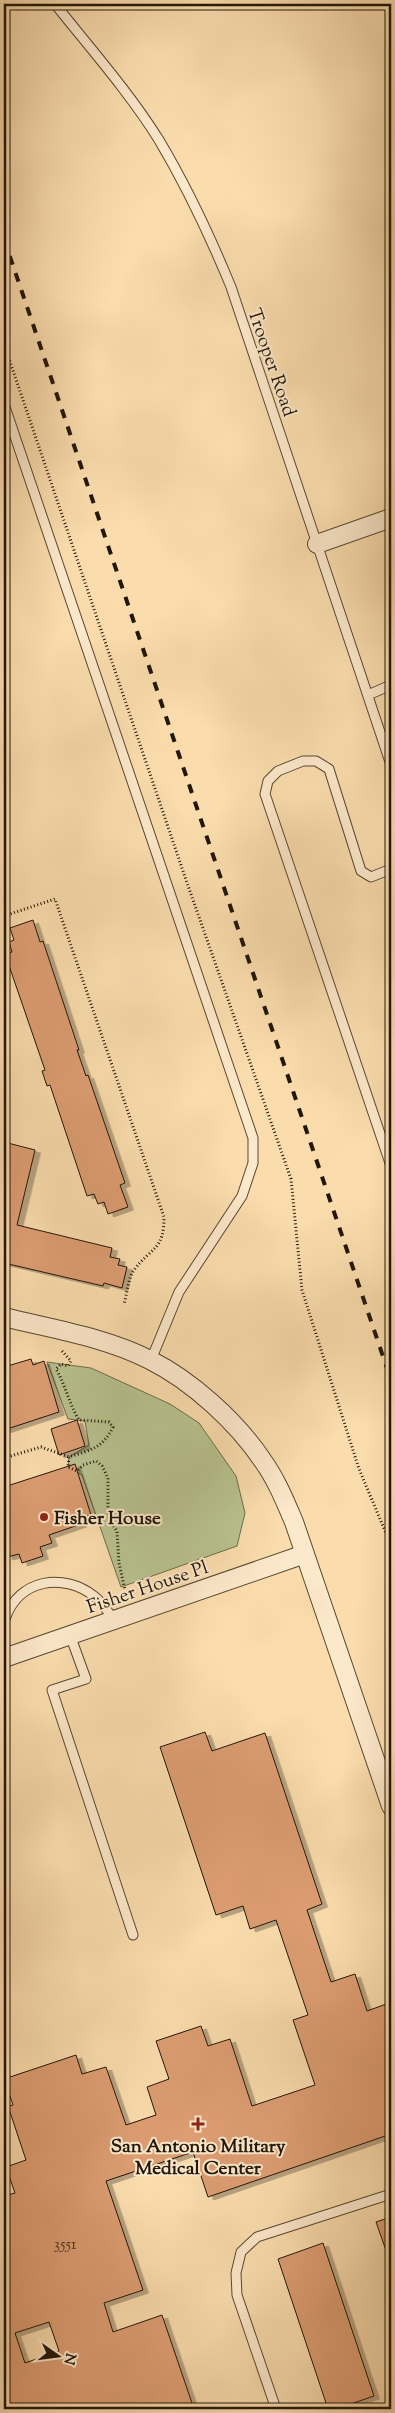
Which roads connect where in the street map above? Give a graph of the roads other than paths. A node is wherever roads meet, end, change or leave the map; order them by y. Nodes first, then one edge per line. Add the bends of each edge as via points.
1 (55, 4) edge
2 (4, 404) edge
3 (391, 518) edge
4 (317, 544) junction
5 (391, 685) edge
6 (368, 695) junction
7 (391, 765) edge
8 (391, 869) edge
9 (391, 1166) edge
10 (4, 1318) edge
11 (151, 1360) junction
12 (305, 1554) junction
13 (114, 1620) junction
14 (70, 1635) junction
15 (4, 1658) edge
16 (391, 1806) edge
17 (133, 1935) dead end
18 (391, 2194) edge
19 (276, 2409) edge

1 - 4 lane, Trooper Road via 158,139 209,233 231,287
2 - 11 lane via 253,1138 252,1162 242,1196 178,1292
3 - 4 street
4 - 6 lane, Trooper Road
5 - 6 lane
6 - 7 lane, Trooper Road
8 - 9 lane via 371,877 361,871 329,769 316,761 304,761 278,770 268,781 265,794
10 - 11 street via 87,1337
11 - 12 street via 213,1405 264,1461 280,1490
12 - 13 street, Fisher House Pl
12 - 16 street
13 - 14 street, Fisher House Pl
13 - 15 lane via 94,1596 71,1583 43,1582 18,1595 5,1620
14 - 15 street, Fisher House Pl
14 - 17 lane via 86,1679 52,1690
18 - 19 lane via 257,2237 241,2252 236,2274 237,2295

